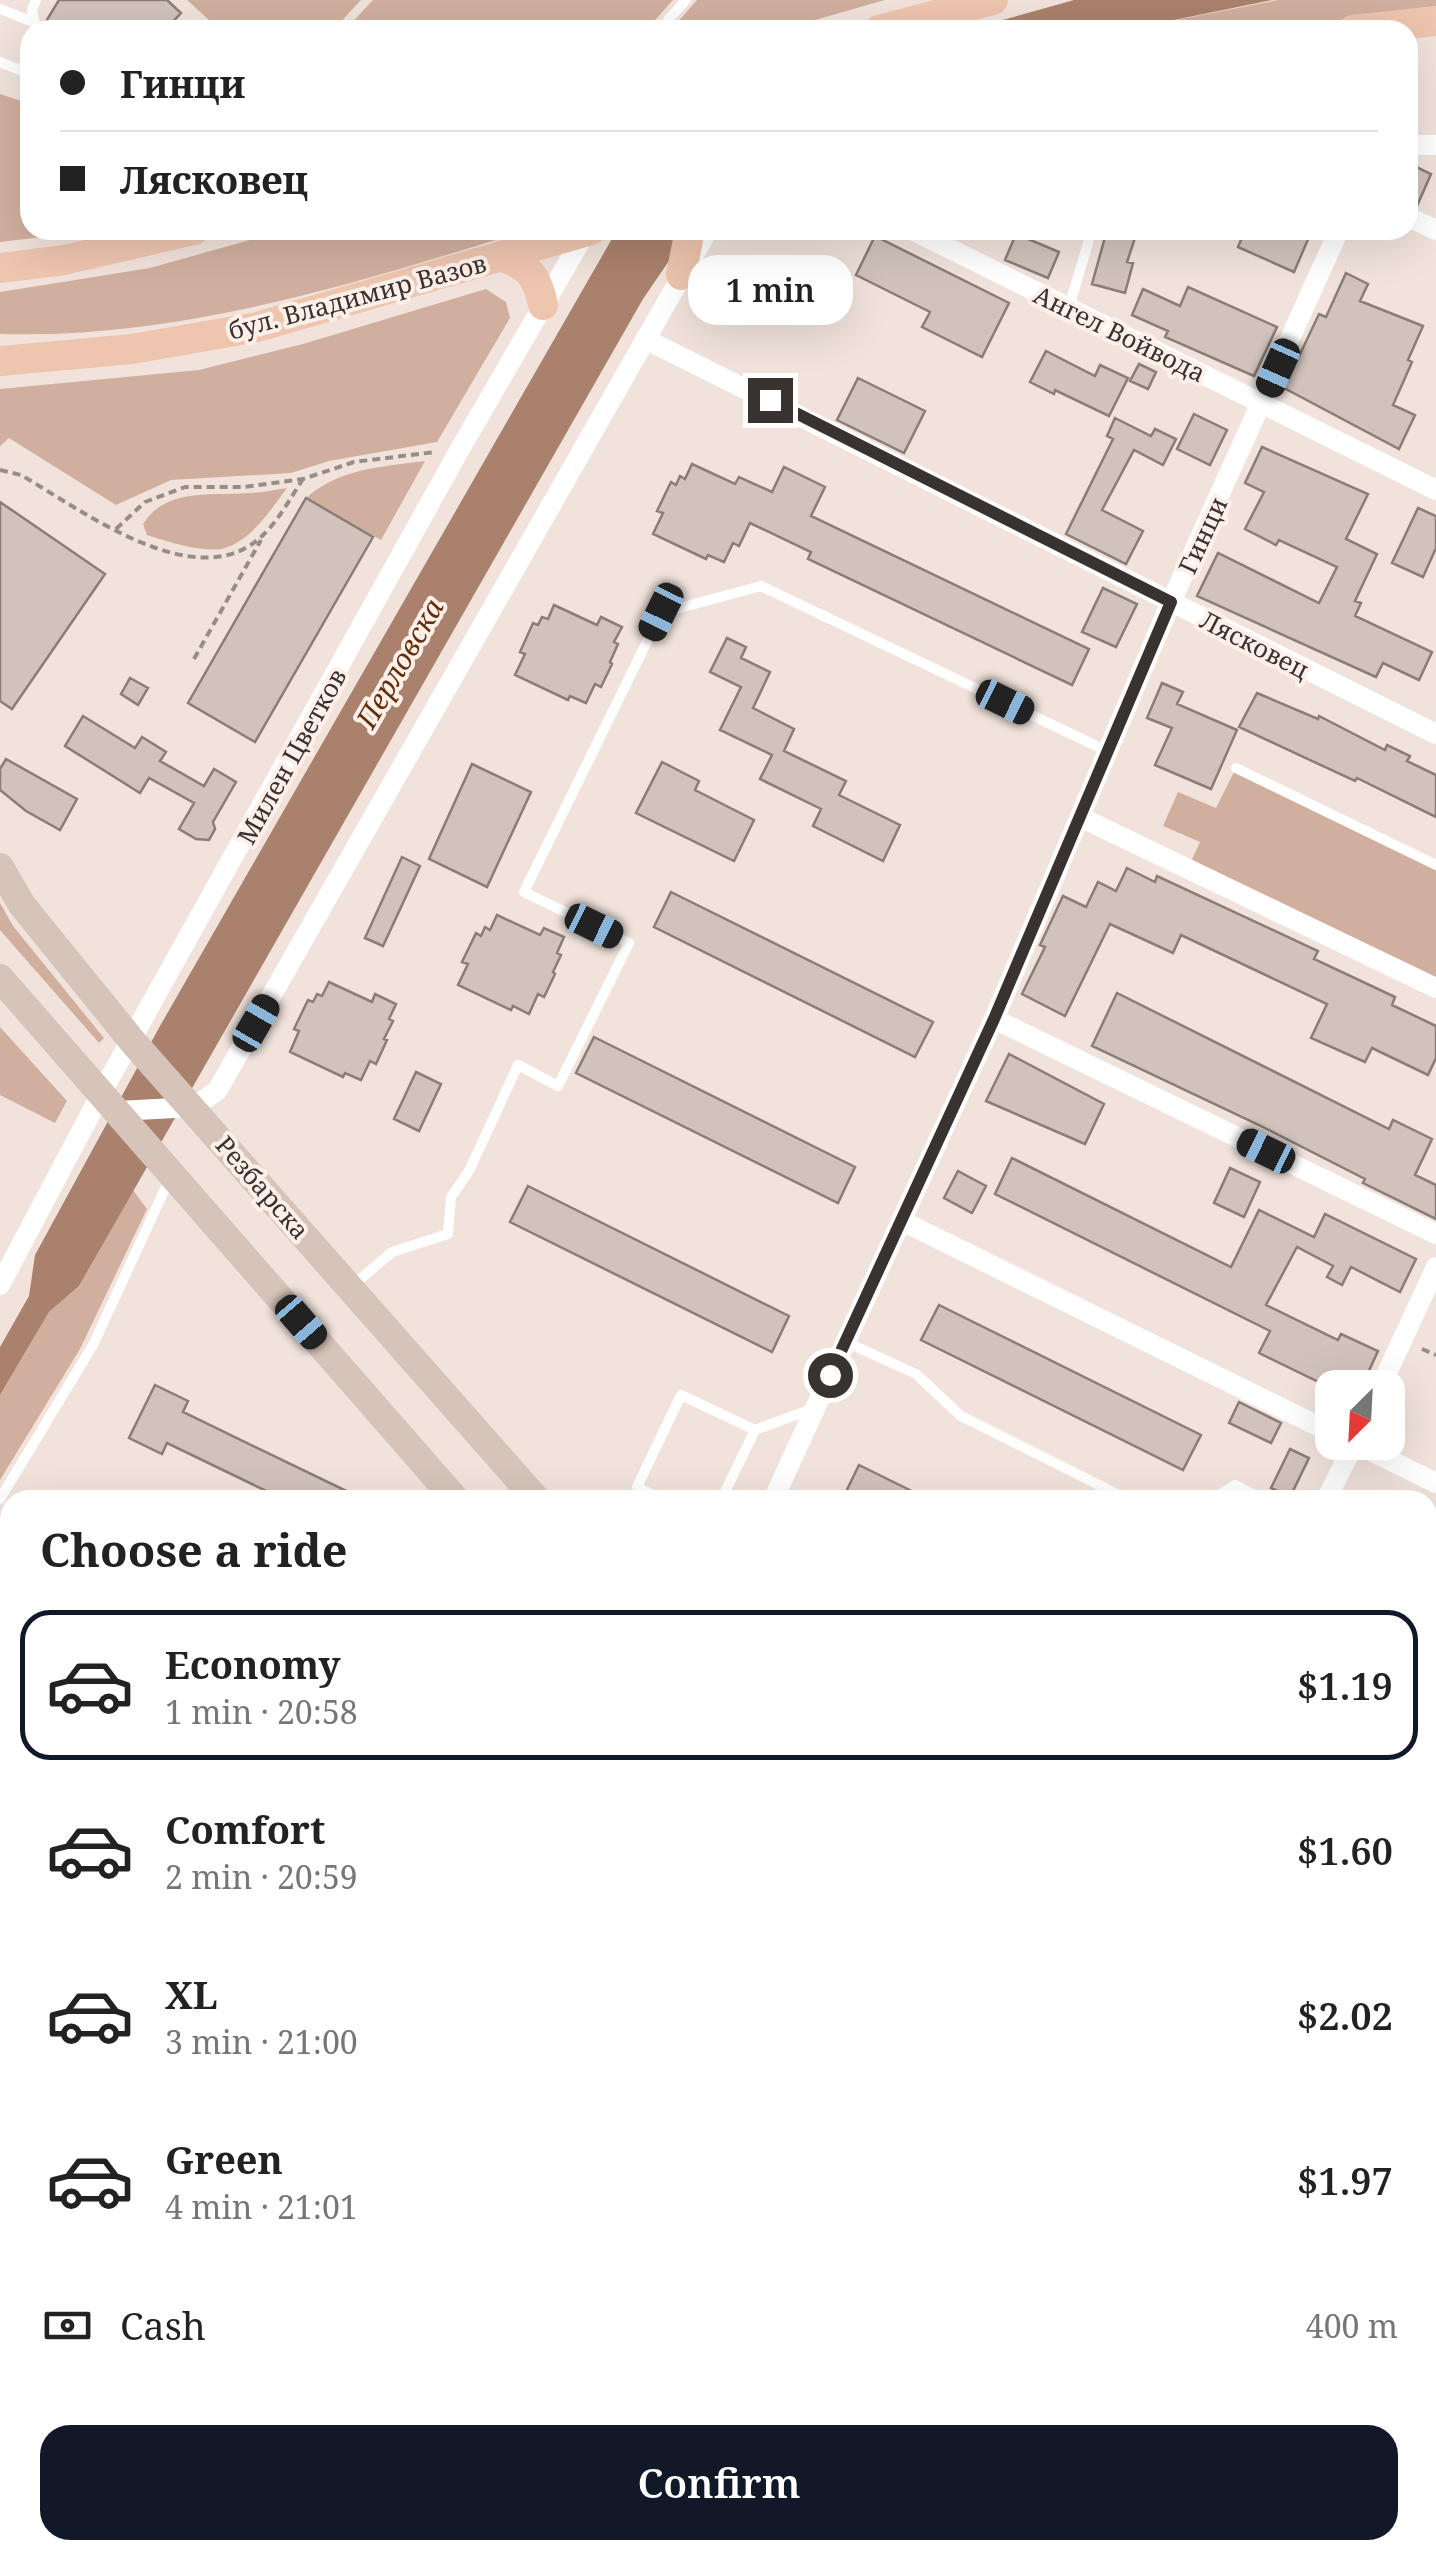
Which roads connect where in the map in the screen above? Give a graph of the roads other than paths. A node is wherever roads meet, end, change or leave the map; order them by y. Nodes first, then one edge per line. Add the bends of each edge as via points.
1 (686, 0) edge
2 (993, 0) edge
3 (668, 20) edge
4 (917, 20) edge
5 (149, 240) edge
6 (555, 240) edge
7 (582, 240) edge
8 (688, 240) edge
9 (702, 240) edge
10 (932, 240) edge
11 (1089, 240) edge
12 (1335, 240) edge
13 (501, 256) junction
14 (0, 268) edge
15 (681, 275) junction
16 (543, 305) junction
17 (1068, 307) junction
18 (645, 339) junction
19 (3, 361) edge
20 (1263, 403) junction
21 (1436, 490) edge
22 (1171, 602) junction
23 (1436, 734) edge
24 (1109, 752) junction
25 (1236, 768) dead end
26 (1080, 817) junction
27 (1436, 865) edge
28 (0, 866) edge
29 (0, 978) edge
30 (1436, 988) edge
31 (994, 1019) junction
32 (133, 1042) junction
33 (110, 1102) junction
34 (193, 1108) junction
35 (172, 1174) junction
36 (902, 1220) junction
37 (1436, 1234) edge
38 (1436, 1267) edge
39 (0, 1285) edge
40 (350, 1288) junction
41 (846, 1342) junction
42 (1388, 1370) edge
43 (813, 1408) junction
44 (1315, 1425) edge
45 (754, 1430) junction
46 (1345, 1460) edge
47 (1388, 1460) edge
48 (1436, 1483) edge
49 (6, 1490) edge
50 (447, 1490) edge
51 (529, 1490) edge
52 (643, 1490) edge
53 (726, 1490) edge
54 (778, 1490) edge
55 (1109, 1490) edge
56 (1331, 1490) edge

1 - 3 lane
2 - 4 main road
5 - 14 main road
6 - 13 main road, бул. Владимир Вазов
7 - 16 street, Милен Цветков
8 - 15 main road
9 - 15 street
10 - 17 street, Ангел Войвода
11 - 17 lane
12 - 20 street, Гинци
13 - 16 main road via 531,270
13 - 19 main road, бул. Владимир Вазов via 257,328
15 - 18 street
16 - 32 street, Милен Цветков
17 - 20 street, Ангел Войвода
18 - 22 street, Лясковец
18 - 34 street via 217,1091
20 - 21 street, Ангел Войвода
20 - 22 street, Гинци
22 - 23 street, Лясковец
22 - 24 street, Гинци
24 - 26 street, Гинци
24 - 40 lane via 761,586 661,612 524,892 629,944 558,1086 518,1065 451,1196 448,1234 392,1252
25 - 27 lane
26 - 30 street
26 - 31 street, Гинци
28 - 32 street, Резбарска via 22,905
29 - 33 street
31 - 36 street, Гинци
31 - 37 street
32 - 33 street, Милен Цветков
32 - 34 street, Резбарска
33 - 34 street
33 - 35 street
33 - 39 street, Милен Цветков
34 - 40 street, Резбарска
35 - 49 lane via 93,1345
35 - 50 street
36 - 41 street, Гинци
36 - 44 street
38 - 42 street
40 - 51 street, Резбарска
41 - 43 street, Гинци
41 - 55 lane via 916,1374 961,1416
43 - 45 lane
43 - 54 street, Гинци
45 - 52 lane via 681,1395 637,1487
45 - 53 lane
46 - 56 street
47 - 48 street

